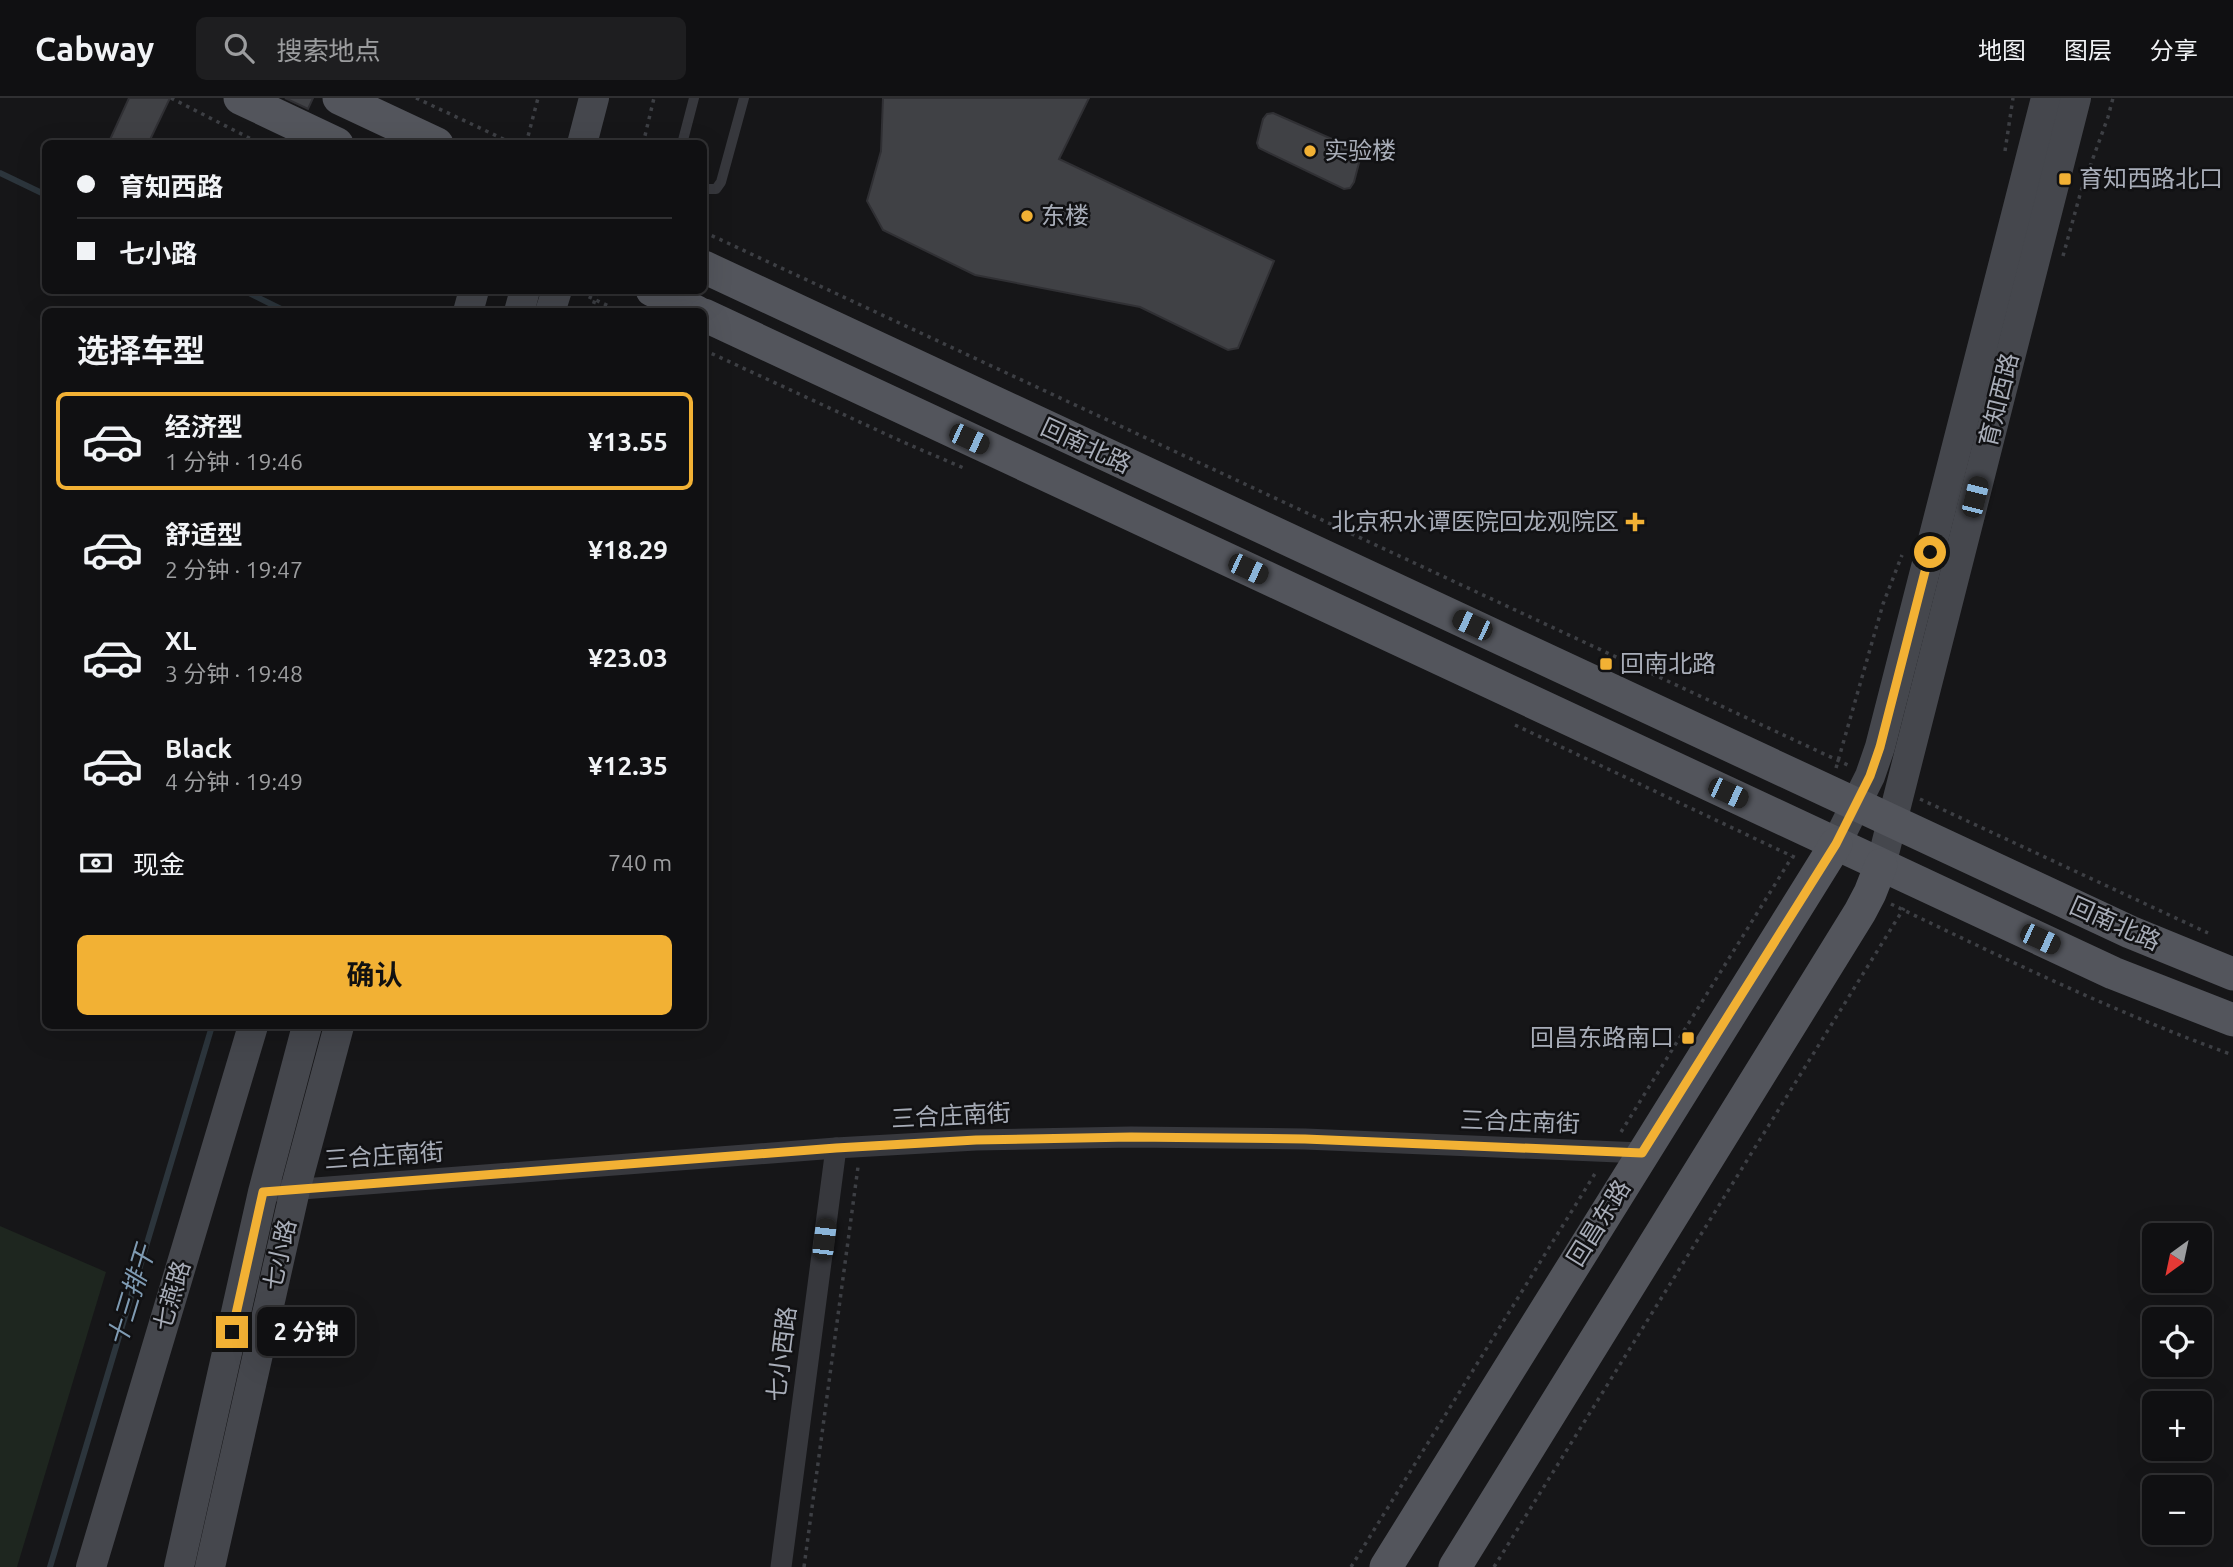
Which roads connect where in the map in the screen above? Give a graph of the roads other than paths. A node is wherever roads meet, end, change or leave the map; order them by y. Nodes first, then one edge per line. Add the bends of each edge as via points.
1 (240, 98) edge
2 (340, 98) edge
3 (594, 98) edge
4 (694, 98) edge
5 (744, 98) edge
6 (2046, 98) edge
7 (2076, 98) edge
8 (329, 140) edge
9 (429, 140) edge
10 (583, 140) edge
11 (683, 140) edge
12 (707, 189) edge
13 (707, 268) edge
14 (660, 294) edge
15 (689, 308) edge
16 (707, 316) edge
17 (1857, 804) junction
18 (1892, 821) junction
19 (1836, 844) junction
20 (1881, 865) junction
21 (2233, 974) edge
22 (2233, 1020) edge
23 (252, 1029) edge
24 (306, 1029) edge
25 (337, 1029) edge
26 (836, 1148) junction
27 (1642, 1153) junction
28 (295, 1189) junction
29 (263, 1192) junction
30 (1457, 1566) edge
31 (91, 1567) edge
32 (179, 1567) edge
33 (210, 1567) edge
34 (781, 1567) edge
35 (1385, 1567) edge

1 - 8 main road
2 - 9 main road
3 - 10 street
4 - 11 lane
5 - 12 lane via 721,182 716,189
6 - 17 street, 育知西路 via 1882,739
7 - 18 street, 育知西路
13 - 17 main road, 回南北路
14 - 15 main road
16 - 19 main road, 回南北路
17 - 18 main road, 回南北路
17 - 19 street, 育知西路
18 - 20 street, 育知西路
18 - 21 main road, 回南北路 via 2130,932
19 - 20 main road, 回南北路
19 - 27 main road, 回昌东路
20 - 22 main road, 回南北路 via 2113,973
20 - 30 main road via 1860,912
23 - 31 street, 七燕路
24 - 29 street, 七小路
25 - 28 street, 七小路
26 - 27 street, 三合庄南街 via 1131,1137
26 - 28 street, 三合庄南街
26 - 34 street, 七小西路
27 - 35 main road, 回昌东路
28 - 29 street, 三合庄南街
28 - 33 street, 七小路
29 - 32 street, 七小路

